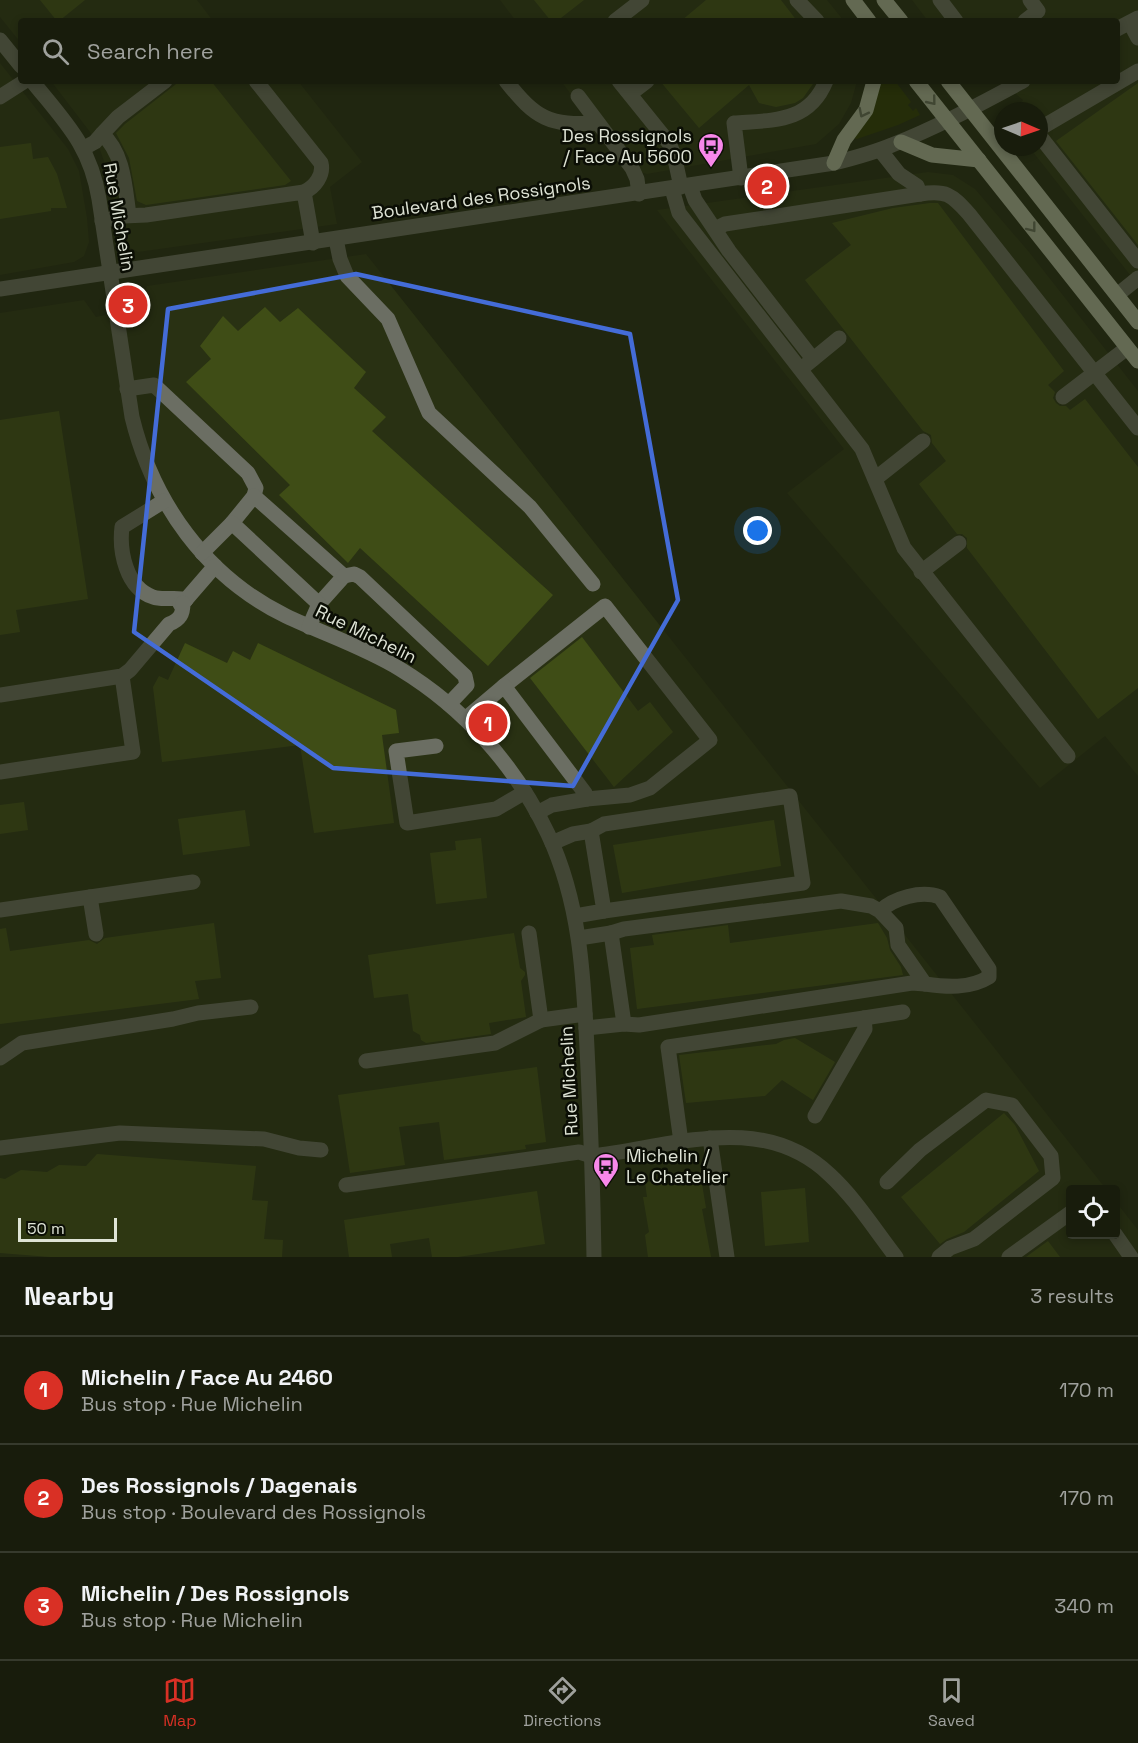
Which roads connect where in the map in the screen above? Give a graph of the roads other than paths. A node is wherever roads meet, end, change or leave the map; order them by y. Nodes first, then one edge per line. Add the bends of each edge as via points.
1 (642, 0) edge
2 (797, 0) edge
3 (853, 0) edge
4 (884, 0) edge
5 (940, 0) edge
6 (1030, 0) edge
7 (619, 18) edge
8 (814, 18) edge
9 (867, 18) edge
10 (899, 18) edge
11 (954, 18) edge
12 (1029, 18) edge
13 (1128, 23) edge
14 (1138, 38) edge
15 (0, 40) edge
16 (18, 62) edge
17 (1138, 71) edge
18 (1120, 82) edge
19 (20, 84) edge
20 (34, 84) edge
21 (161, 84) edge
22 (258, 84) edge
23 (508, 84) edge
24 (622, 84) edge
25 (642, 84) edge
26 (824, 84) edge
27 (872, 84) edge
28 (918, 84) edge
29 (950, 84) edge
30 (1018, 84) edge
31 (1116, 84) edge
32 (630, 94) junction
33 (578, 96) dead end
34 (0, 97) edge
35 (970, 110) junction
36 (948, 120) junction
37 (598, 123) junction
38 (1048, 124) edge
39 (102, 134) junction
40 (901, 142) junction
41 (1048, 146) edge
42 (84, 148) junction
43 (880, 150) junction
44 (979, 160) junction
45 (834, 163) junction
46 (741, 178) junction
47 (681, 187) junction
48 (304, 192) junction
49 (639, 194) junction
50 (920, 194) junction
51 (129, 215) junction
52 (102, 222) junction
53 (715, 229) junction
54 (336, 239) junction
55 (313, 243) junction
56 (1138, 261) edge
57 (109, 272) junction
58 (1138, 278) edge
59 (0, 289) edge
60 (1117, 295) junction
61 (1138, 322) edge
62 (839, 338) dead end
63 (1127, 348) junction
64 (813, 359) junction
65 (1138, 361) edge
66 (801, 369) junction
67 (1094, 373) junction
68 (127, 389) junction
69 (1063, 397) dead end
70 (1138, 428) edge
71 (923, 441) dead end
72 (875, 479) junction
73 (254, 496) junction
74 (164, 501) junction
75 (232, 523) junction
76 (959, 543) dead end
77 (202, 553) junction
78 (214, 566) junction
79 (921, 572) junction
80 (344, 576) junction
81 (593, 584) dead end
82 (185, 602) junction
83 (318, 604) junction
84 (309, 627) junction
85 (122, 676) junction
86 (504, 686) junction
87 (0, 695) edge
88 (449, 704) junction
89 (465, 718) junction
90 (436, 746) dead end
91 (1068, 756) dead end
92 (0, 772) edge
93 (525, 792) junction
94 (587, 799) junction
95 (537, 813) junction
96 (591, 831) junction
97 (552, 843) junction
98 (193, 882) dead end
99 (90, 897) junction
100 (0, 910) edge
101 (604, 911) junction
102 (880, 911) junction
103 (574, 916) junction
104 (529, 933) dead end
105 (611, 933) junction
106 (96, 934) dead end
107 (579, 938) junction
108 (925, 984) junction
109 (251, 1007) dead end
110 (903, 1012) dead end
111 (864, 1018) junction
112 (541, 1020) junction
113 (585, 1021) junction
114 (624, 1024) junction
115 (0, 1058) edge
116 (366, 1061) dead end
117 (815, 1116) dead end
118 (710, 1138) junction
119 (681, 1142) junction
120 (0, 1148) edge
121 (321, 1150) dead end
122 (592, 1156) junction
123 (887, 1182) dead end
124 (346, 1185) dead end
125 (1066, 1217) edge
126 (1118, 1239) edge
127 (594, 1257) edge
128 (727, 1257) edge
129 (896, 1257) edge
130 (939, 1257) edge
131 (1009, 1257) edge
132 (1131, 1257) edge

1 - 7 street
2 - 8 street
3 - 9 main road
4 - 10 main road
5 - 11 street
6 - 12 street via 1038,11
13 - 14 street
15 - 16 street
17 - 18 street
19 - 34 street
20 - 42 street, Rue Michelin
21 - 39 street
22 - 48 street via 321,163 318,180
23 - 37 street via 542,117 571,124
24 - 32 street
25 - 32 street
26 - 46 street via 815,101 799,113 734,123
27 -> 45 main road via 866,110 844,140
28 -> 36 main road
29 - 35 main road
30 - 35 street, Boulevard des Rossignols
31 - 38 street
32 - 47 street via 669,143
33 - 37 street
35 - 36 street, Boulevard des Rossignols
35 - 60 main road
36 - 40 street, Boulevard des Rossignols
36 - 44 main road
37 - 49 street via 632,168
39 - 42 street
39 - 51 street via 117,152
40 - 43 street, Boulevard des Rossignols
40 - 44 main road via 932,155
41 - 56 street
42 - 52 street, Rue Michelin via 95,179
43 - 45 street, Boulevard des Rossignols
43 - 50 street via 899,174 918,186
44 -> 63 main road
45 - 46 street, Boulevard des Rossignols
46 - 47 street, Boulevard des Rossignols
47 - 49 street, Boulevard des Rossignols
47 - 53 street
47 - 66 street via 679,213
48 - 51 street
48 - 55 street
49 - 54 street, Boulevard des Rossignols
50 - 53 street via 725,224
50 - 67 street via 941,192 960,203
51 - 52 street
52 - 57 street, Rue Michelin
53 - 64 street
54 - 55 street, Boulevard des Rossignols
54 - 81 street via 347,276 388,320 429,414 530,507
55 - 57 street, Boulevard des Rossignols
57 - 59 street, Boulevard des Rossignols
57 - 68 street, Rue Michelin
58 - 60 street
60 - 61 main road
62 - 64 street
63 - 65 main road
63 - 67 street
64 - 66 street
66 - 72 street via 862,449
67 - 69 street
67 - 70 street
68 - 73 street via 154,385 248,473 255,483
68 - 74 street, Rue Michelin via 141,451
71 - 72 street
72 - 79 street via 904,548
73 - 75 street
73 - 80 street
74 - 77 street, Rue Michelin
74 - 82 street via 123,527 126,568 131,579 150,596
75 - 77 street
75 - 83 street
76 - 79 street
77 - 78 street, Rue Michelin
78 - 82 street
78 - 84 street, Rue Michelin via 263,604
79 - 91 street
80 - 83 street
80 - 88 street via 360,577 465,676 467,685
82 - 85 street via 177,605 169,616 169,624
83 - 84 street
84 - 88 street, Rue Michelin via 391,664
85 - 87 street
85 - 92 street via 133,752
86 - 89 street
86 - 94 street
86 - 94 street via 605,606 710,740 645,791
88 - 89 street, Rue Michelin
89 - 93 street, Rue Michelin
90 - 93 street via 396,751 407,823 496,810
93 - 95 street, Rue Michelin
94 - 95 street via 552,804
95 - 97 street, Rue Michelin
96 - 97 street
96 - 101 street
96 - 101 street via 604,824 790,796 803,883
97 - 103 street, Rue Michelin
98 - 99 street
99 - 100 street
99 - 106 street
101 - 103 street
102 - 105 street via 841,901
102 - 108 street via 896,928 898,945
102 - 108 street via 903,897 940,897 990,973 986,979 953,986
103 - 107 street, Rue Michelin
104 - 112 street
105 - 107 street
105 - 114 street
107 - 113 street, Rue Michelin
108 - 114 street
109 - 115 street via 22,1042
110 - 111 street
111 - 117 street via 865,1029
111 - 119 street via 668,1047
112 - 113 street
112 - 116 street via 495,1043
113 - 114 street
113 - 122 street, Rue Michelin
118 - 119 street
118 - 128 street
118 - 129 street via 760,1139 806,1156 837,1182
119 - 122 street
120 - 121 street via 120,1133 264,1139
122 - 124 street via 579,1152
122 - 127 street, Rue Michelin
123 - 130 street via 920,1150 986,1100 1012,1105 1051,1156 1053,1178 974,1239
125 - 131 street
126 - 132 street

